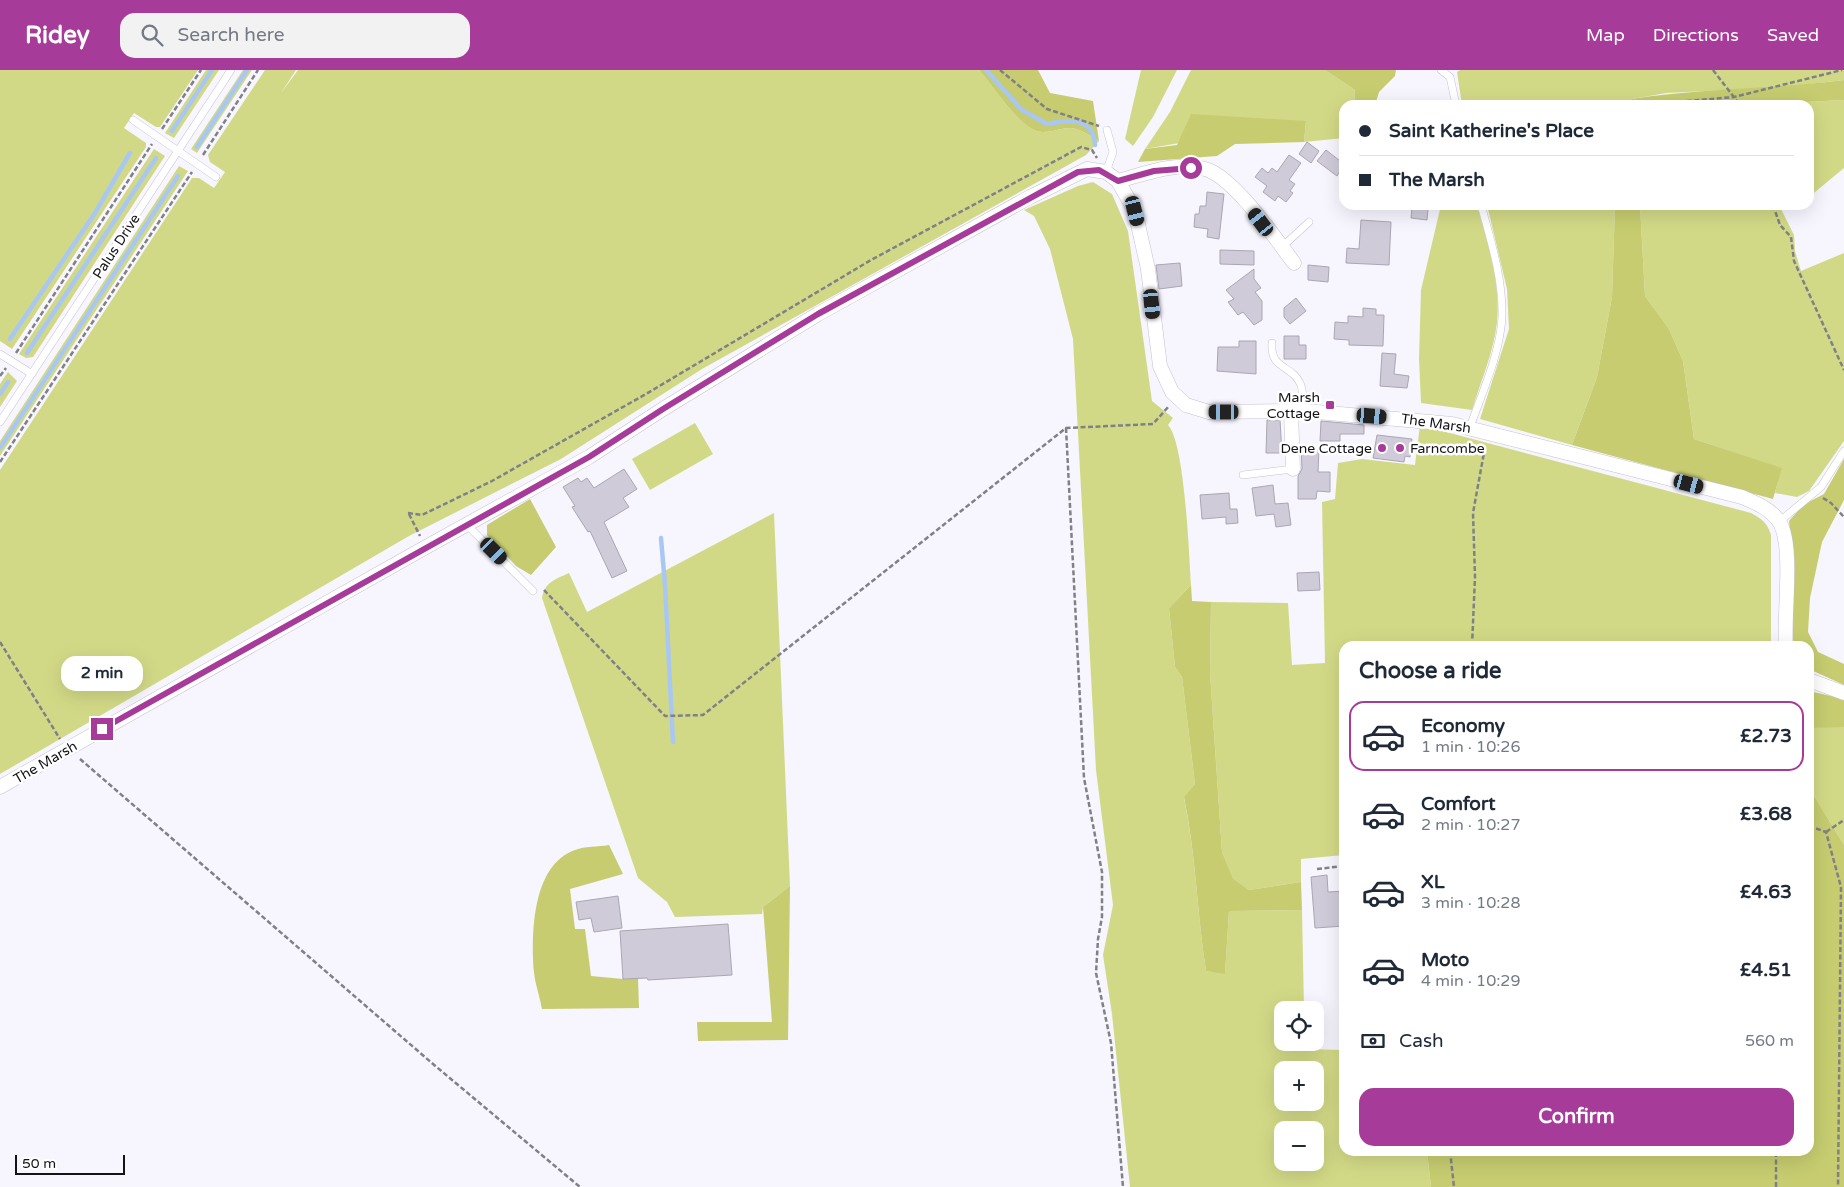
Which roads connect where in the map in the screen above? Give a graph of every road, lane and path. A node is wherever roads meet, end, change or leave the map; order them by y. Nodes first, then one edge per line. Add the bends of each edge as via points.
1 (201, 70) edge
2 (231, 70) edge
3 (258, 70) edge
4 (1000, 70) edge
5 (1441, 70) edge
6 (1714, 70) edge
7 (1842, 70) edge
8 (1734, 98) junction
9 (1455, 100) edge
10 (1708, 100) edge
11 (133, 120) dead end
12 (1107, 130) joint
13 (157, 137) junction
14 (178, 151) junction
15 (197, 164) junction
16 (1103, 171) junction
17 (216, 177) dead end
18 (1118, 181) junction
19 (1482, 210) edge
20 (1775, 210) edge
21 (1309, 222) dead end
22 (1282, 247) junction
23 (1294, 263) dead end
24 (1272, 343) dead end
25 (0, 354) edge
26 (10, 361) junction
27 (1844, 370) edge
28 (32, 374) junction
29 (0, 376) edge
30 (1177, 398) junction
31 (1297, 411) junction
32 (0, 422) edge
33 (1470, 427) junction
34 (1066, 428) junction
35 (1488, 432) junction
36 (1844, 451) edge
37 (0, 462) edge
38 (1293, 469) joint
39 (1243, 475) dead end
40 (1815, 493) junction
41 (1844, 517) edge
42 (1780, 521) junction
43 (467, 525) junction
44 (426, 547) junction
45 (533, 591) joint
46 (1472, 641) edge
47 (1786, 641) edge
48 (0, 642) edge
49 (1814, 682) edge
50 (1844, 693) edge
51 (68, 748) junction
52 (0, 787) edge
53 (1844, 820) edge
54 (1814, 828) edge
55 (1826, 832) junction
56 (1339, 867) edge
57 (1317, 869) dead end
58 (1451, 1156) edge
59 (1776, 1156) edge
60 (580, 1187) edge
61 (1123, 1187) edge
62 (1454, 1187) edge
63 (1776, 1187) edge
64 (1838, 1187) edge

1 - 13 path
2 - 14 lane, Palus Drive
3 - 15 path
4 - 12 path via 1047,109
5 - 9 lane via 1450,77
6 - 8 path
7 - 8 path
8 - 10 path
11 - 13 lane
12 - 16 lane via 1113,152
13 - 14 lane
13 - 26 path
14 - 15 lane
14 - 28 lane, Palus Drive
15 - 17 lane
15 - 37 path
16 - 18 street
16 - 43 street, The Marsh via 1078,172 818,314 616,441
16 - 44 path via 1097,155 1081,147 871,260 655,389 492,481 422,515 408,513
18 - 22 street via 1180,167 1214,172 1232,185
18 - 30 street via 1135,211 1148,269 1160,366
19 - 33 lane via 1497,268 1502,320
20 - 27 path via 1780,225 1791,237 1797,269
21 - 22 lane
22 - 23 street
24 - 31 lane via 1272,356 1301,384
25 - 26 lane
26 - 28 lane
26 - 29 path
28 - 32 lane, Palus Drive
30 - 31 street, The Marsh via 1191,407 1209,412
30 - 34 path via 1153,424
31 - 33 street, The Marsh via 1409,418
31 - 38 street
33 - 35 street, The Marsh
34 - 45 path via 702,715 665,716 543,589
34 - 61 path via 1084,778 1102,872 1102,917 1096,973 1111,1043
35 - 42 street, The Marsh via 1742,497 1765,508
35 - 46 path via 1473,513
36 - 40 lane
38 - 39 lane
40 - 41 path
40 - 42 lane
42 - 47 street via 1786,541
43 - 44 street, The Marsh
43 - 45 lane
44 - 51 street, The Marsh
48 - 51 path via 56,734
49 - 50 street
51 - 52 street, The Marsh
51 - 60 path
53 - 55 path
54 - 55 path
55 - 64 path via 1841,886
56 - 57 path
58 - 62 path
59 - 63 path

